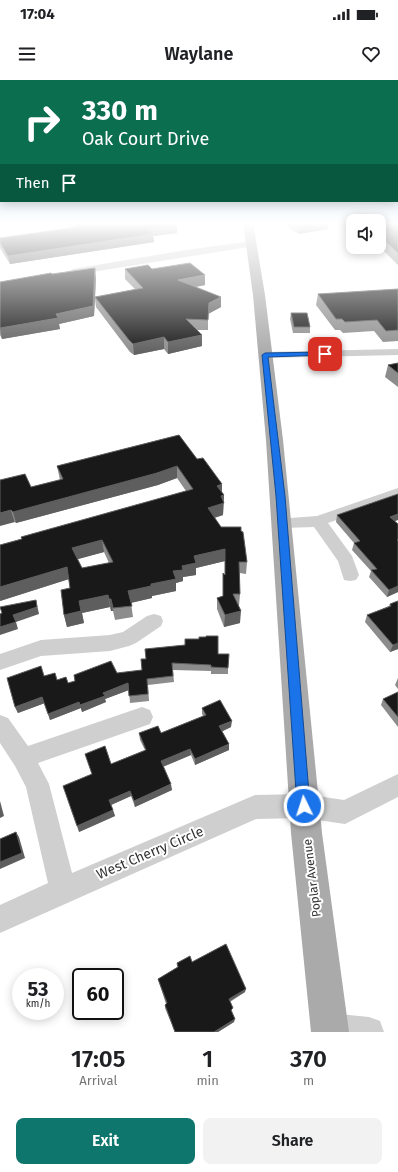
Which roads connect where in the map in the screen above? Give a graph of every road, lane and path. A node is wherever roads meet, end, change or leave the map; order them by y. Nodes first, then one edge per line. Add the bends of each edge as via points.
1 (98, 267) edge
2 (255, 267) edge
3 (64, 273) edge
4 (398, 352) edge
5 (265, 355) junction
6 (398, 493) edge
7 (318, 521) junction
8 (283, 523) junction
9 (350, 575) dead end
10 (154, 622) dead end
11 (0, 662) edge
12 (142, 717) dead end
13 (0, 725) edge
14 (23, 758) junction
15 (398, 785) edge
16 (304, 806) junction
17 (63, 890) junction
18 (0, 919) edge
19 (330, 1030) edge
20 (369, 1032) edge

1 - 3 street
2 - 5 main road, Poplar Avenue
4 - 5 street
5 - 8 main road, Poplar Avenue
6 - 7 street
7 - 8 street
7 - 9 street via 346,560
8 - 16 main road, Poplar Avenue
10 - 11 street via 129,638 110,643 41,648
12 - 14 street
13 - 14 street
14 - 17 street via 37,784
15 - 16 street, West Cherry Circle via 345,812
16 - 17 street, West Cherry Circle via 256,807
16 - 19 main road, Poplar Avenue
17 - 18 street, West Cherry Circle
19 - 20 street

